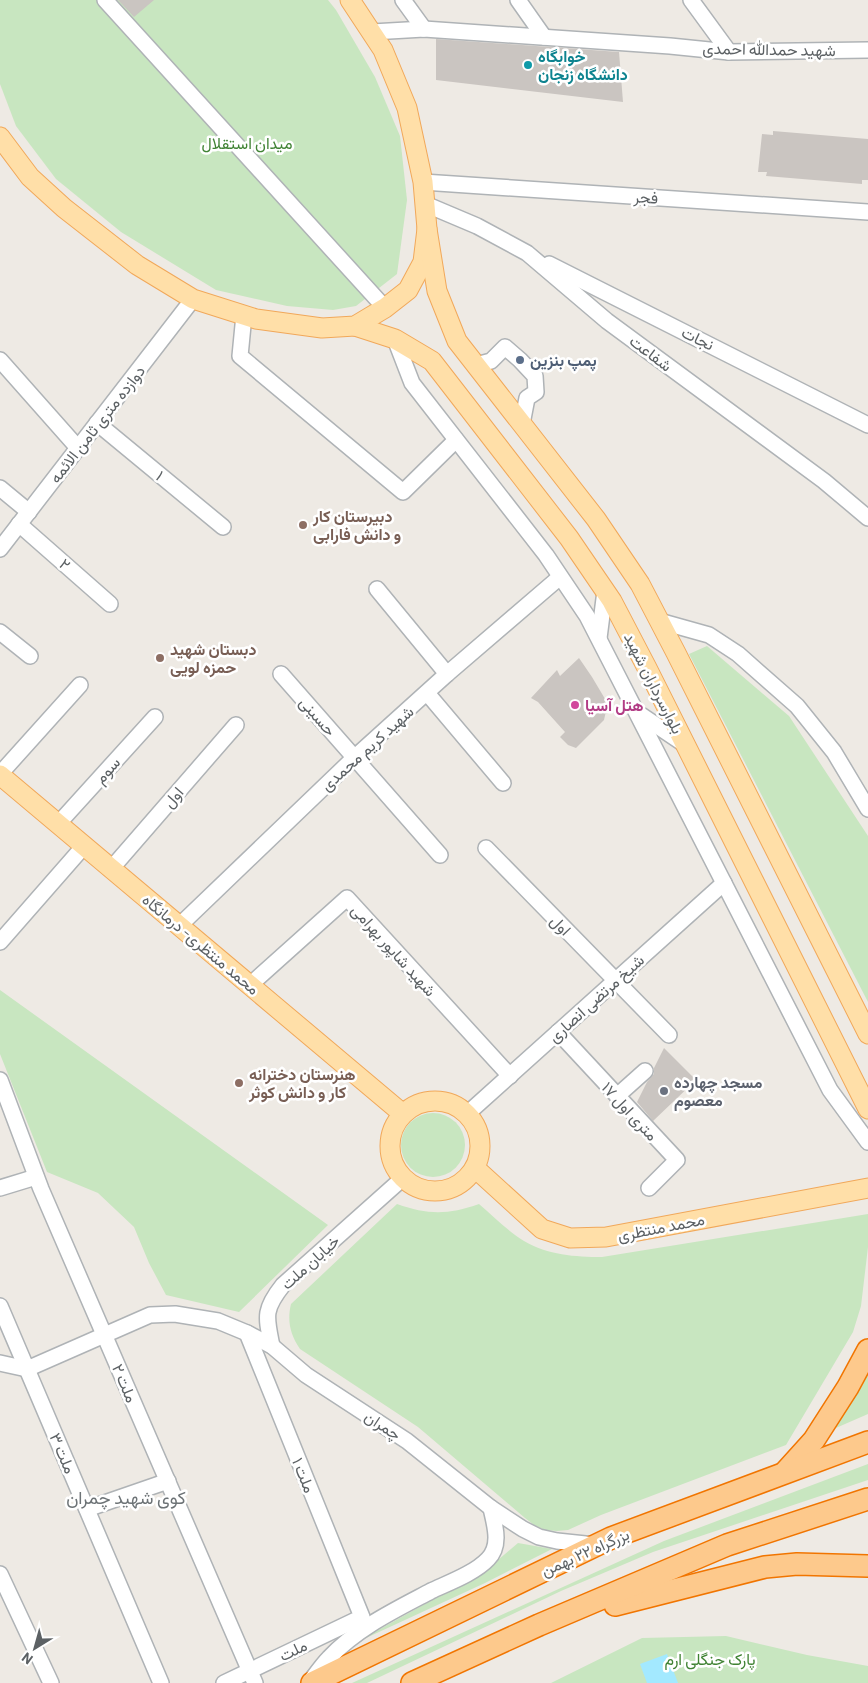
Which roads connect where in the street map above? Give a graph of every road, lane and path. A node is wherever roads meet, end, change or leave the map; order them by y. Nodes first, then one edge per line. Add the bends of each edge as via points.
1 (105, 0) edge
2 (350, 0) edge
3 (404, 0) edge
4 (518, 0) edge
5 (691, 0) edge
6 (424, 29) junction
7 (372, 32) junction
8 (544, 37) junction
9 (868, 50) edge
10 (729, 52) junction
11 (0, 140) edge
12 (424, 182) junction
13 (425, 204) junction
14 (868, 212) edge
15 (427, 229) junction
16 (527, 253) junction
17 (193, 299) junction
18 (385, 308) junction
19 (244, 315) junction
20 (355, 326) junction
21 (395, 339) junction
22 (0, 360) edge
23 (476, 365) junction
24 (97, 423) junction
25 (522, 424) junction
26 (868, 425) edge
27 (456, 440) junction
28 (78, 448) junction
29 (0, 488) edge
30 (29, 512) junction
31 (868, 518) edge
32 (19, 524) junction
33 (223, 527) dead end
34 (0, 548) edge
35 (560, 577) junction
36 (377, 589) dead end
37 (605, 591) junction
38 (110, 604) dead end
39 (659, 621) junction
40 (0, 632) edge
41 (599, 638) junction
42 (30, 656) dead end
43 (281, 674) dead end
44 (447, 674) junction
45 (80, 685) dead end
46 (428, 693) junction
47 (636, 712) junction
48 (155, 717) dead end
49 (236, 725) dead end
50 (687, 746) junction
51 (354, 758) junction
52 (0, 774) edge
53 (503, 783) dead end
54 (868, 809) edge
55 (58, 824) junction
56 (84, 846) junction
57 (486, 848) dead end
58 (440, 855) dead end
59 (111, 869) junction
60 (724, 883) junction
61 (179, 926) junction
62 (1, 939) edge
63 (616, 980) junction
64 (250, 985) junction
65 (558, 1032) junction
66 (868, 1034) edge
67 (669, 1036) dead end
68 (645, 1072) dead end
69 (510, 1076) junction
70 (0, 1080) edge
71 (617, 1096) junction
72 (868, 1110) edge
73 (403, 1114) junction
74 (467, 1114) junction
75 (868, 1142) edge
76 (475, 1168) junction
77 (36, 1177) junction
78 (403, 1178) junction
79 (0, 1188) edge
80 (650, 1188) dead end
81 (868, 1188) edge
82 (0, 1306) edge
83 (247, 1333) junction
84 (104, 1336) junction
85 (272, 1346) junction
86 (868, 1350) edge
87 (0, 1363) edge
88 (27, 1369) junction
89 (868, 1442) edge
90 (782, 1475) junction
91 (168, 1481) junction
92 (868, 1499) edge
93 (491, 1508) junction
94 (87, 1509) junction
95 (596, 1545) junction
96 (868, 1566) edge
97 (0, 1574) edge
98 (362, 1617) joint
99 (539, 1625) junction
100 (253, 1677) edge
101 (51, 1683) edge
102 (162, 1683) edge
103 (224, 1683) edge
104 (311, 1683) edge
105 (412, 1683) edge

1 - 18 street
2 - 7 main road
3 - 6 street
4 - 8 street
5 - 10 street
6 - 7 street, شهید حمدالله احمدی
6 - 8 street, شهید حمدالله احمدی
7 - 12 main road via 407,108
8 - 10 street, شهید حمدالله احمدی
9 - 10 street, شهید حمدالله احمدی
11 - 17 main road via 30,177 64,208 137,265
12 - 13 main road
12 - 14 street, فجر
13 - 15 main road
13 - 16 street, شفاعت via 477,226
15 - 18 main road via 423,262 408,290
15 - 23 main road, بلوارسرداران شهید via 437,291 457,341
16 - 26 street, نجات
16 - 31 street, شفاعت via 607,321 824,481
17 - 19 main road
17 - 24 street, دوازده متری ثامن الائمه
18 - 20 main road
19 - 20 main road via 322,328
19 - 27 street via 240,356 403,492
20 - 21 main road, بلوارسرداران شهید
21 - 27 street via 412,383
21 - 37 main road, بلوارسرداران شهید via 432,361 569,538
22 - 28 street
23 - 25 main road, بلوارسرداران شهید
23 - 25 street via 491,361 505,347 536,376 536,392 527,398
24 - 28 street, دوازده متری ثامن الائمه
24 - 33 street, ۱
25 - 39 main road, بلوارسرداران شهید via 596,519 640,584
27 - 35 street
28 - 30 street, دوازده متری ثامن الائمه
29 - 30 street
30 - 32 street, دوازده متری ثامن الائمه
32 - 34 street, دوازده متری ثامن الائمه
32 - 38 street, ۲
35 - 41 street
35 - 44 street, شهید کریم محمدی
36 - 44 street
37 - 41 street
37 - 50 main road, بلوارسرداران شهید
39 - 54 street via 709,635 738,654 798,706 834,752
39 - 66 main road, بلوارسرداران شهید
40 - 42 street
41 - 47 street
43 - 51 street, حسینی
44 - 46 street, شهید کریم محمدی
45 - 52 street
46 - 51 street, شهید کریم محمدی
46 - 53 street
47 - 50 street
47 - 60 street
48 - 55 street, سوم
49 - 59 street, اول
50 - 72 main road, بلوارسرداران شهید
51 - 58 street, حسینی
51 - 61 street, شهید کریم محمدی
52 - 55 main road, محمد منتظری- درمانگاه
55 - 56 main road, محمد منتظری- درمانگاه
56 - 59 main road, محمد منتظری- درمانگاه
56 - 62 street
57 - 63 street, اول
59 - 61 main road, محمد منتظری- درمانگاه
60 - 63 street, شیخ مرتضی انصاری
60 - 75 street via 830,1090
61 - 64 main road, محمد منتظری- درمانگاه
63 - 65 street, شیخ مرتضی انصاری
63 - 67 street, اول
64 - 69 street, شهید شاپور بهرامی via 347,898
64 - 73 main road, محمد منتظری- درمانگاه
65 - 69 street, شیخ مرتضی انصاری
65 - 71 street, ۱۷ متری اول
68 - 71 street
69 - 74 street, شیخ مرتضی انصاری
70 - 77 street, ملت ۲
71 - 80 street, ۱۷ متری اول via 677,1160
73 - 74 main road via 412,1106 435,1100 458,1106
73 - 78 main road via 394,1129 390,1146 396,1169
74 - 76 main road via 475,1123 481,1146
76 - 78 main road via 468,1178 448,1190 424,1190
76 - 81 main road, محمد منتظری via 542,1228 570,1238 606,1237
77 - 79 street
77 - 84 street, ملت ۲
78 - 85 street, خیابان ملت via 272,1298 266,1318
82 - 88 street, ملت ۳
83 - 84 street via 218,1321 175,1314 150,1316
83 - 85 street
83 - 98 street, ملت ۱
84 - 88 street
84 - 91 street, ملت ۲
85 - 93 street, چمران via 306,1375 407,1441
86 - 90 highway via 814,1440
87 - 88 street
88 - 94 street, ملت ۳
89 - 90 highway, بزرگراه ۲۲ بهمن
90 - 95 highway, بزرگراه ۲۲ بهمن
91 - 94 street
91 - 100 street, ملت ۲
92 - 99 highway via 728,1545
93 - 95 street, چمران via 538,1537
93 - 104 street via 496,1530 495,1545 489,1558 354,1635 327,1660
94 - 102 street, ملت ۳
95 - 104 highway, بزرگراه ۲۲ بهمن
96 - 99 highway via 797,1564 765,1567
97 - 101 street
98 - 100 street, ملت
99 - 105 highway
100 - 103 street, ملت

